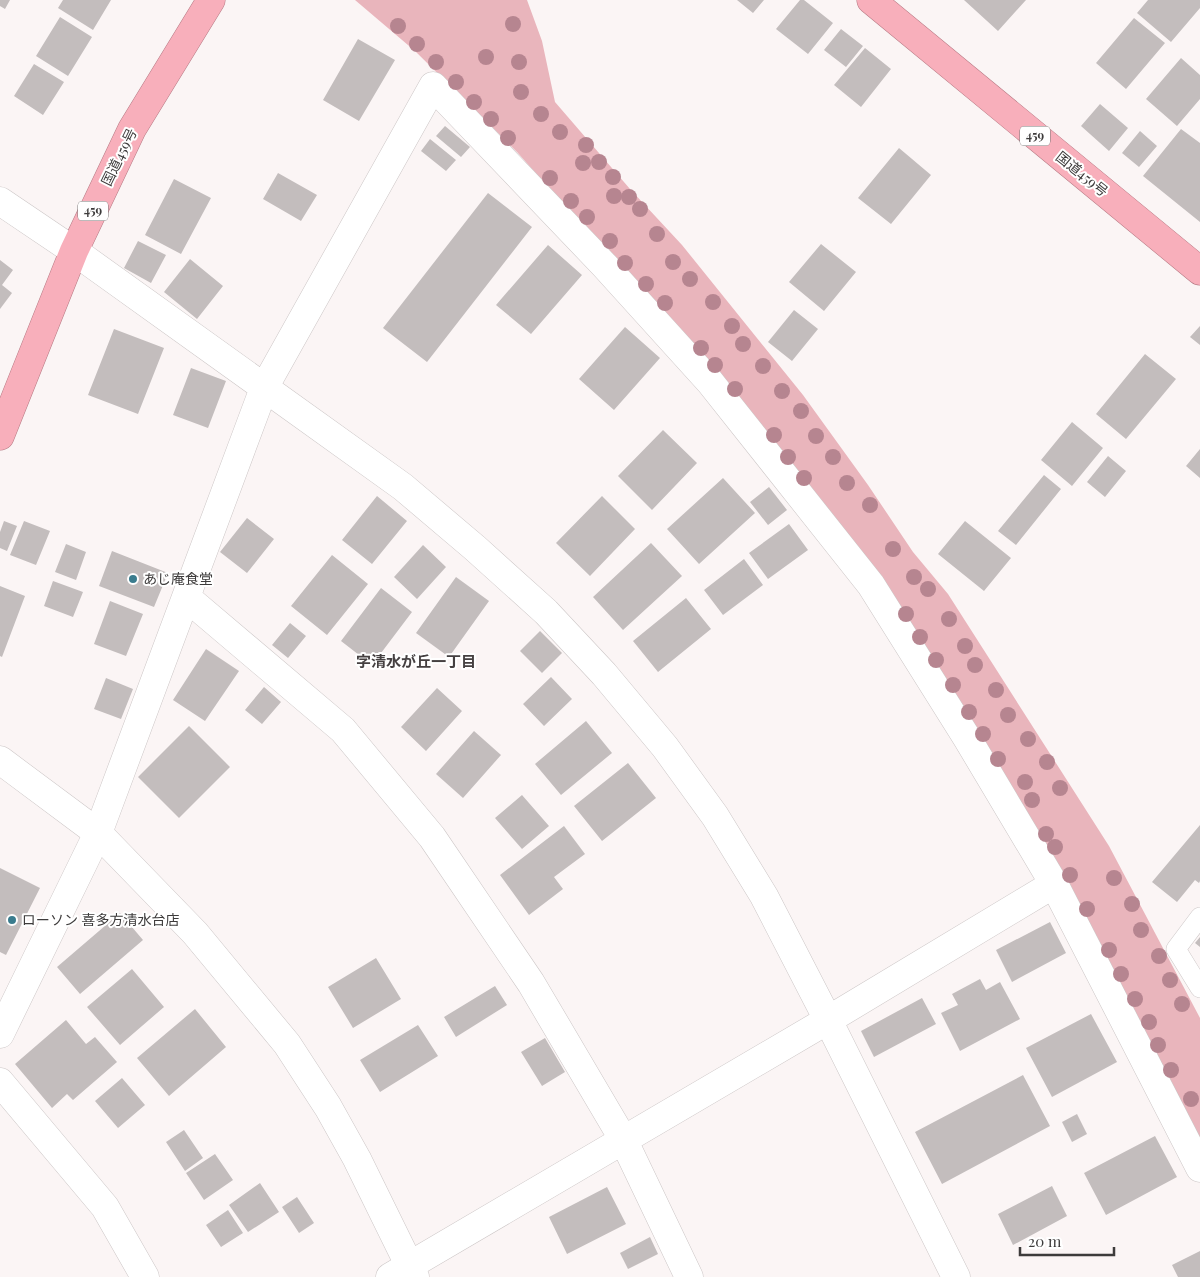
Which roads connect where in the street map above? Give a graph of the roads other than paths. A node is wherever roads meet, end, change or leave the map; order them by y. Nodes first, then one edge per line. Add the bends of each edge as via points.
1 (212, 0) edge
2 (871, 0) edge
3 (0, 201) edge
4 (74, 251) junction
5 (1200, 271) edge
6 (264, 388) junction
7 (0, 436) edge
8 (186, 597) junction
9 (0, 760) edge
10 (98, 833) junction
11 (1054, 884) junction
12 (1200, 917) edge
13 (1200, 988) edge
14 (828, 1020) junction
15 (0, 1034) edge
16 (0, 1082) edge
17 (623, 1139) junction
18 (1200, 1168) edge
19 (404, 1273) edge
20 (145, 1277) edge
21 (689, 1277) edge
22 (956, 1277) edge

1 - 4 highway, 国道459号 / 459 via 132,129
2 - 5 highway, 国道459号 / 459
3 - 4 street
4 - 6 street
4 - 7 highway, 国道459号 / 459
6 - 8 street
6 - 11 street via 433,86 605,266 710,382 871,585
6 - 14 street via 403,487 546,612 604,674 665,747 715,816 764,896
8 - 10 street
8 - 17 street via 343,730 432,837 531,983
9 - 10 street
10 - 15 street
10 - 19 street via 195,933 287,1044 343,1133
11 - 14 street
11 - 18 street
12 - 13 lane via 1176,949
14 - 17 street
14 - 22 street
16 - 20 street via 105,1207
17 - 19 street
17 - 21 street

